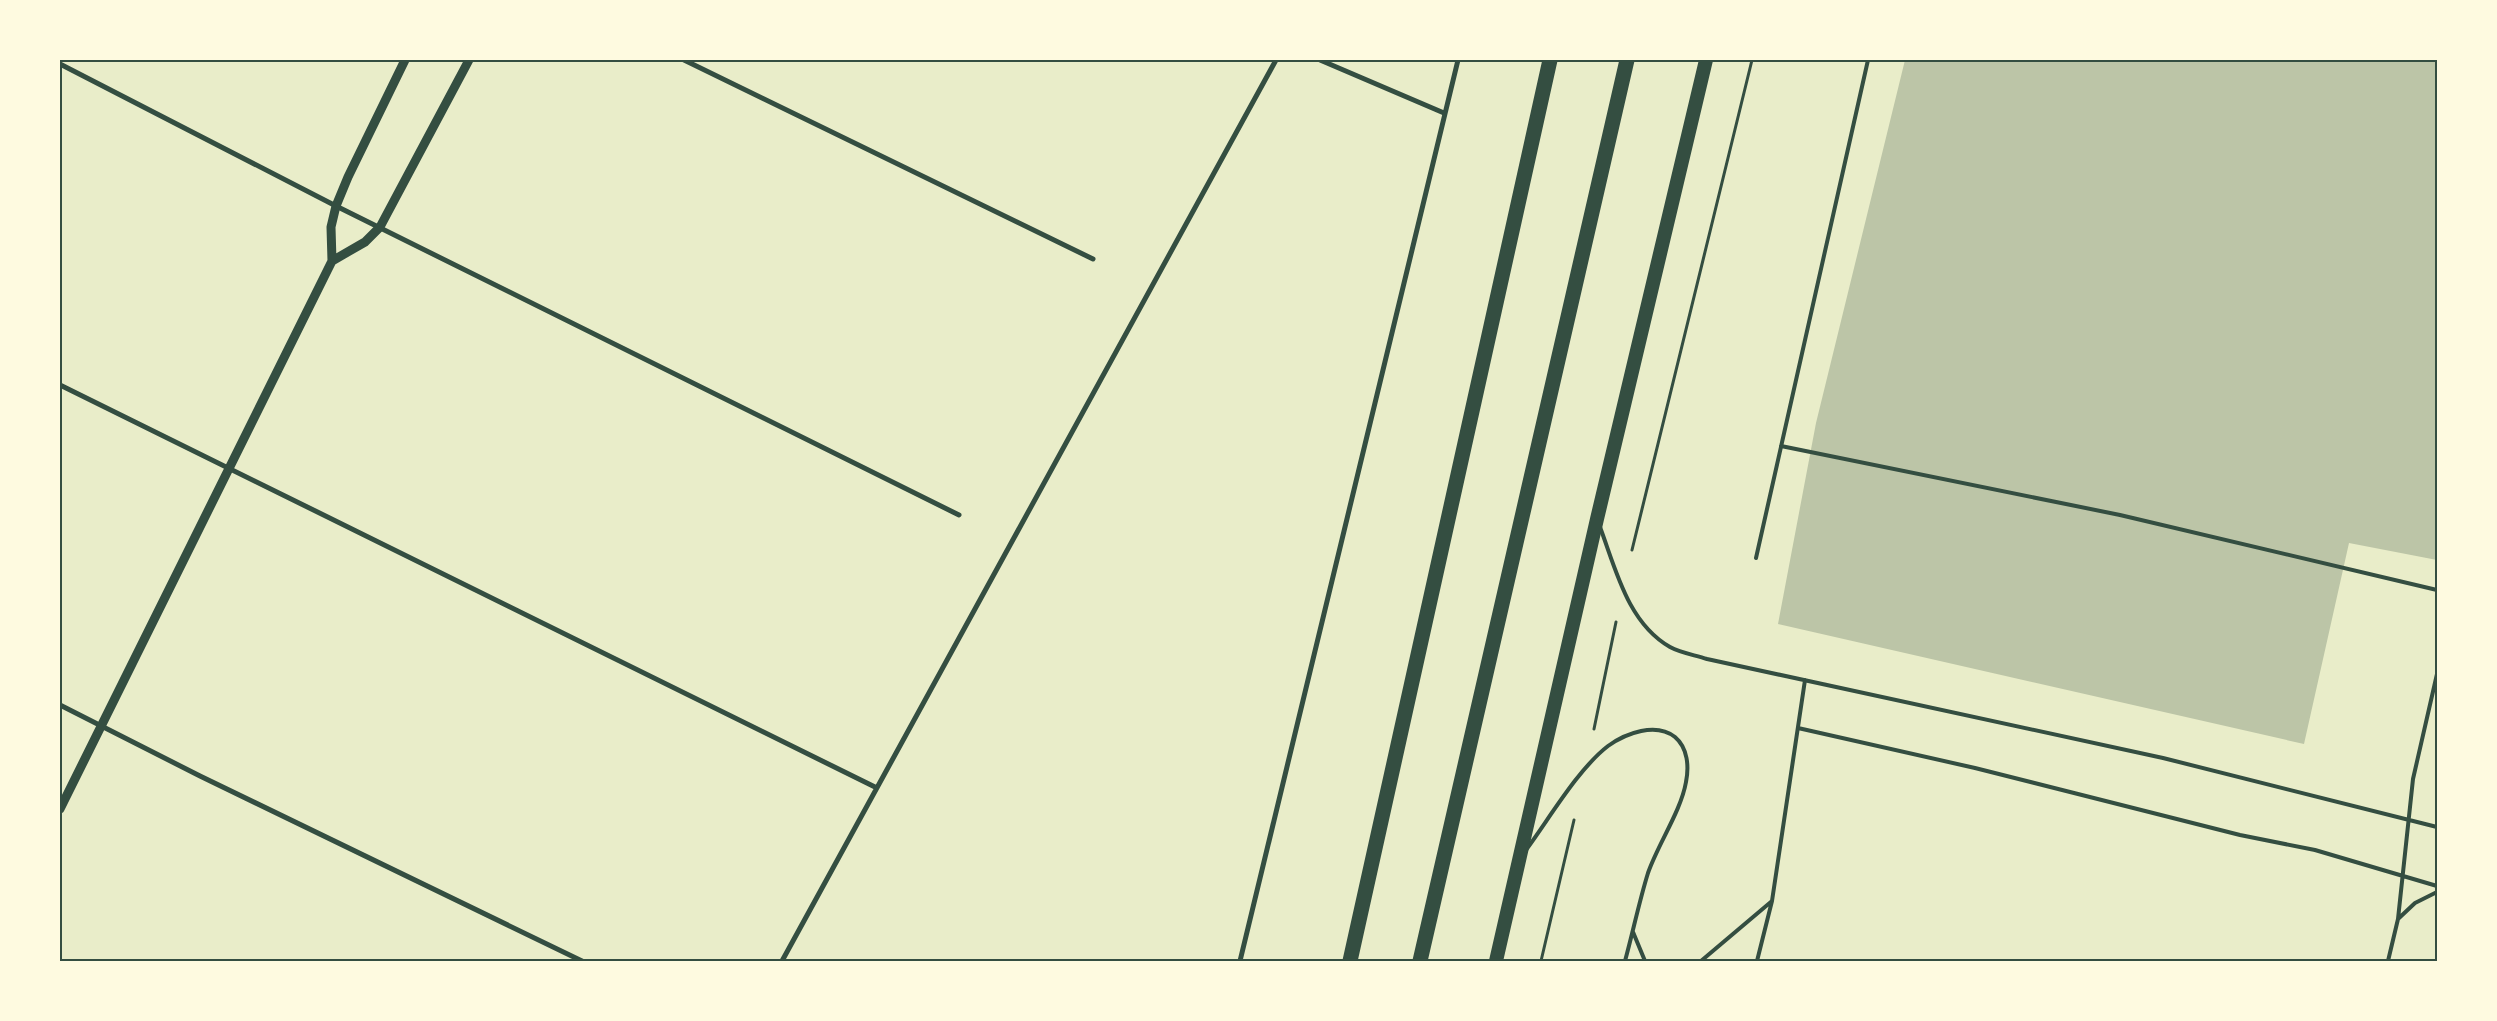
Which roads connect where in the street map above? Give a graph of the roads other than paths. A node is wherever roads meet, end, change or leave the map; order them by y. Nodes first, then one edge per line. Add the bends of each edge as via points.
1 (405, 60) edge
2 (470, 60) edge
3 (684, 60) edge
4 (1276, 60) edge
5 (1320, 60) edge
6 (1458, 60) edge
7 (1550, 60) edge
8 (1627, 60) edge
9 (1706, 60) edge
10 (1868, 60) edge
11 (60, 64) edge
12 (1444, 113) junction
13 (336, 206) junction
14 (380, 227) junction
15 (1093, 259) dead end
16 (332, 262) junction
17 (60, 385) edge
18 (1781, 446) junction
19 (228, 469) junction
20 (959, 515) dead end
21 (1597, 520) junction
22 (1756, 558) dead end
23 (2437, 590) edge
24 (2437, 674) edge
25 (1805, 680) junction
26 (60, 705) edge
27 (102, 727) junction
28 (1798, 728) junction
29 (875, 788) junction
30 (60, 809) edge
31 (2410, 820) junction
32 (2437, 828) edge
33 (1518, 862) junction
34 (2403, 876) junction
35 (2437, 886) edge
36 (2437, 892) edge
37 (1772, 901) junction
38 (2398, 919) junction
39 (1633, 932) junction
40 (582, 961) edge
41 (782, 961) edge
42 (1240, 961) edge
43 (1350, 961) edge
44 (1420, 961) edge
45 (1496, 961) edge
46 (1625, 961) edge
47 (1645, 961) edge
48 (1701, 961) edge
49 (1757, 961) edge
50 (2388, 961) edge

1 - 13 street
2 - 14 street
3 - 15 street
4 - 29 street
5 - 12 street
6 - 12 street
7 - 43 highway
8 - 44 highway
9 - 21 highway
10 - 18 lane
11 - 13 street
12 - 42 street
13 - 14 street
13 - 16 street via 331,227
14 - 16 street via 365,242
14 - 20 street
16 - 19 street
17 - 19 street
18 - 22 lane
18 - 23 lane via 2120,515
19 - 27 street
19 - 29 street
21 - 25 lane via 1622,589 1641,623 1656,638 1672,648 1707,659
21 - 33 highway
24 - 31 lane via 2413,779
25 - 28 lane
25 - 31 lane via 2162,758
26 - 27 street
27 - 30 street
27 - 40 street
28 - 34 lane via 1975,768 2240,835 2315,850
28 - 37 lane
29 - 41 street
31 - 32 lane
31 - 34 lane
33 - 39 lane via 1586,768 1608,746 1630,735 1652,729 1664,730 1684,749 1688,763 1686,783 1648,873
33 - 45 highway
34 - 35 lane
34 - 38 lane
36 - 38 lane via 2415,903
37 - 48 lane
37 - 49 lane
38 - 50 lane
39 - 46 lane
39 - 47 lane

